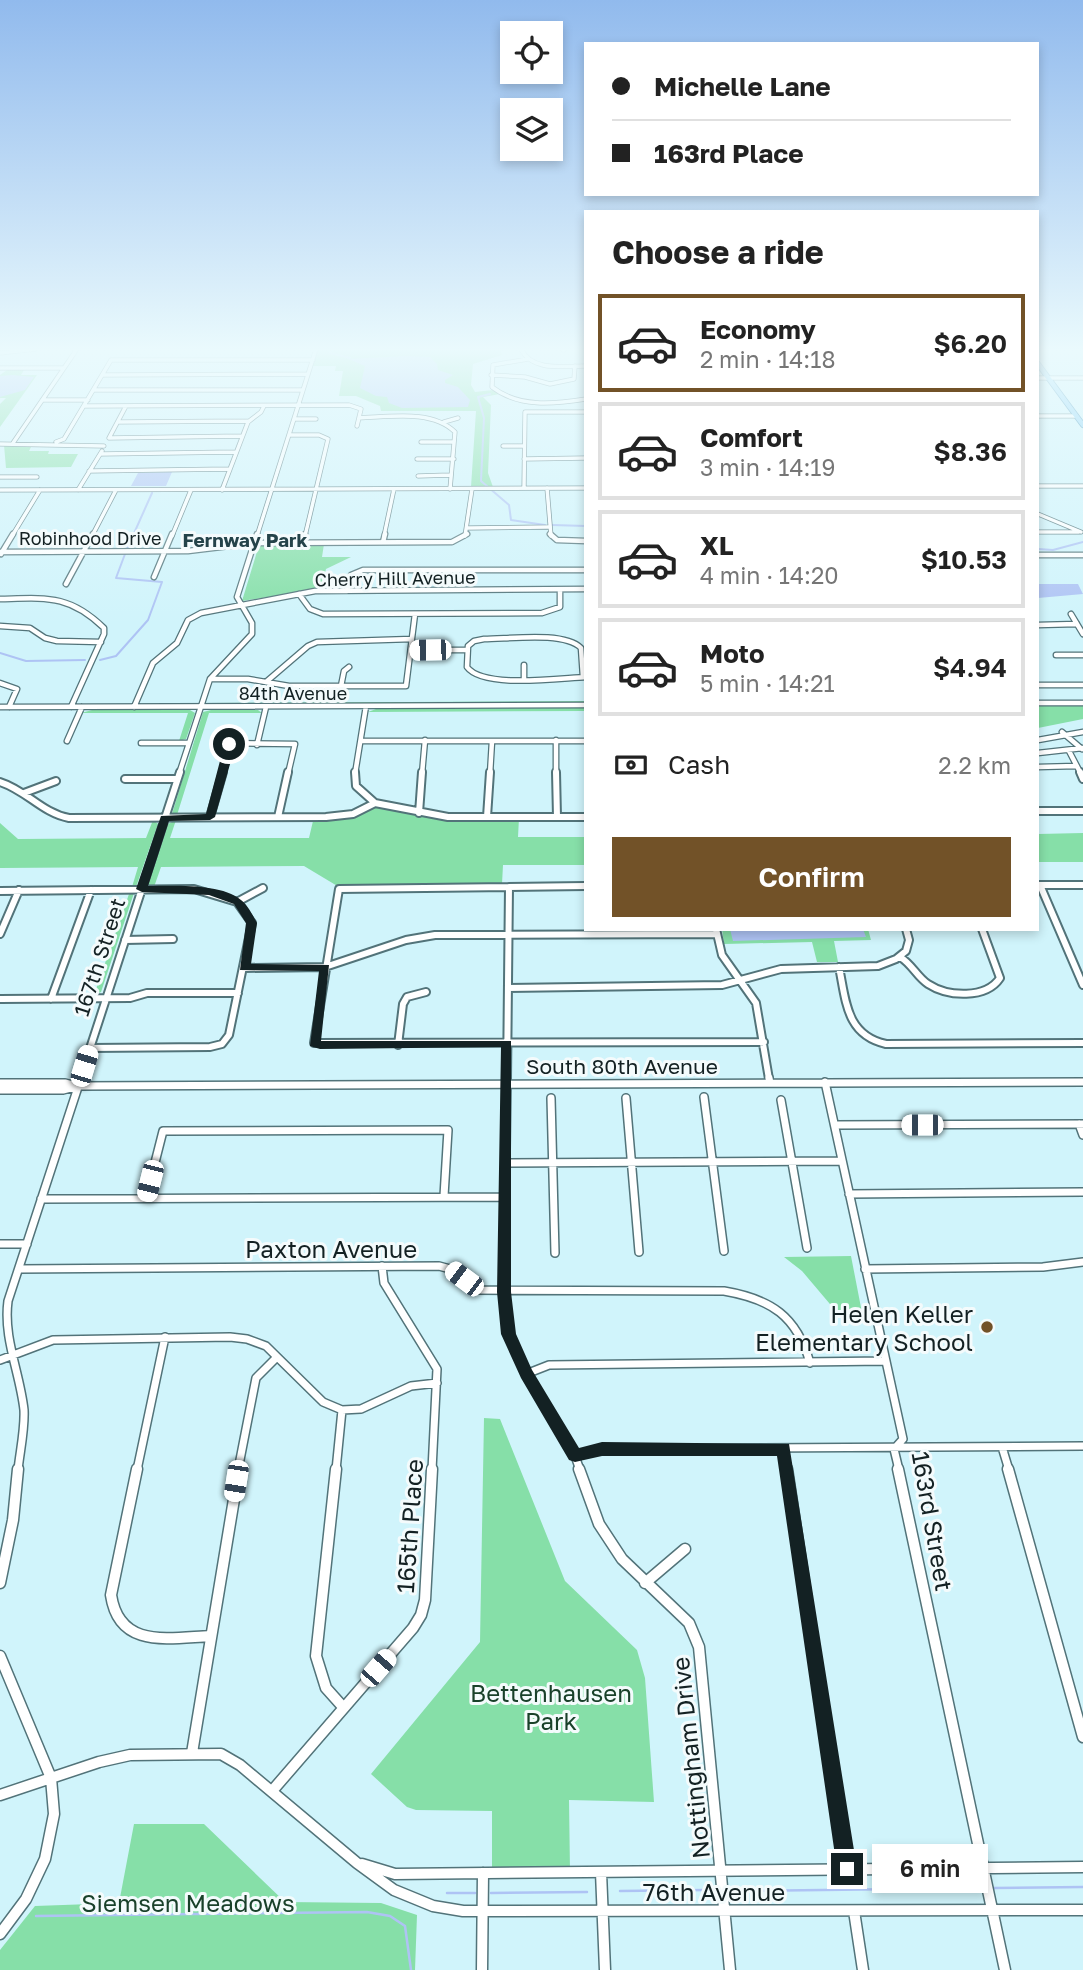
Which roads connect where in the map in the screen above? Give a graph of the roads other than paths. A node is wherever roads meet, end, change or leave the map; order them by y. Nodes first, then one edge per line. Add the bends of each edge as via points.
1 (59, 441) edge
2 (107, 441) edge
3 (240, 441) edge
4 (287, 441) edge
5 (328, 441) edge
6 (523, 441) edge
7 (56, 442) junction
8 (421, 442) dead end
9 (454, 442) joint
10 (13, 443) joint
11 (0, 444) edge
12 (104, 446) junction
13 (503, 446) dead end
14 (523, 446) junction
15 (236, 452) junction
16 (100, 454) junction
17 (584, 458) edge
18 (417, 459) dead end
19 (454, 459) junction
20 (524, 459) junction
21 (230, 469) junction
22 (89, 471) junction
23 (450, 475) junction
24 (418, 476) dead end
25 (0, 477) edge
26 (37, 477) dead end
27 (1039, 486) edge
28 (1083, 486) edge
29 (524, 488) junction
30 (547, 488) junction
31 (584, 488) edge
32 (272, 489) junction
33 (316, 489) junction
34 (394, 489) junction
35 (450, 489) junction
36 (472, 489) junction
37 (0, 490) edge
38 (40, 490) junction
39 (78, 490) junction
40 (116, 490) junction
41 (191, 490) junction
42 (222, 490) junction
43 (1039, 514) edge
44 (548, 527) junction
45 (468, 528) junction
46 (1039, 532) edge
47 (1082, 534) edge
48 (575, 541) junction
49 (584, 541) edge
50 (303, 542) junction
51 (383, 542) junction
52 (416, 542) junction
53 (254, 543) junction
54 (165, 551) junction
55 (83, 552) junction
56 (575, 552) dead end
57 (1, 553) edge
58 (414, 553) dead end
59 (1039, 555) edge
60 (1083, 555) edge
61 (584, 570) edge
62 (154, 577) dead end
63 (66, 584) dead end
64 (584, 589) edge
65 (560, 590) junction
66 (347, 591) junction
67 (299, 594) junction
68 (0, 599) edge
69 (240, 606) junction
70 (415, 614) junction
71 (1071, 614) dead end
72 (1077, 624) junction
73 (1039, 625) edge
74 (0, 626) edge
75 (1083, 634) edge
76 (412, 639) junction
77 (101, 642) junction
78 (411, 650) junction
79 (467, 650) junction
80 (1056, 655) dead end
81 (1083, 655) edge
82 (524, 665) dead end
83 (349, 667) dead end
84 (584, 677) edge
85 (524, 678) junction
86 (210, 679) junction
87 (266, 682) junction
88 (0, 683) edge
89 (1039, 685) edge
90 (1083, 685) edge
91 (341, 686) junction
92 (1039, 703) edge
93 (1083, 703) edge
94 (584, 705) edge
95 (366, 706) junction
96 (0, 707) edge
97 (9, 707) junction
98 (71, 707) junction
99 (82, 707) junction
100 (134, 707) junction
101 (201, 707) junction
102 (267, 707) junction
103 (1083, 732) edge
104 (1064, 734) junction
105 (425, 740) junction
106 (556, 740) junction
107 (1039, 740) edge
108 (67, 741) dead end
109 (361, 741) junction
110 (492, 741) junction
111 (584, 741) edge
112 (141, 743) dead end
113 (189, 743) junction
114 (257, 745) junction
115 (1082, 748) edge
116 (1069, 751) junction
117 (1039, 753) edge
118 (1039, 766) edge
119 (1076, 766) junction
120 (125, 779) dead end
121 (177, 779) junction
122 (1083, 779) edge
123 (56, 781) dead end
124 (0, 782) edge
125 (24, 793) junction
126 (374, 803) junction
127 (1039, 811) edge
128 (1083, 811) edge
129 (419, 813) junction
130 (210, 817) junction
131 (278, 817) junction
132 (487, 817) junction
133 (557, 817) junction
134 (584, 817) edge
135 (165, 818) junction
136 (1039, 885) edge
137 (1083, 885) edge
138 (584, 886) edge
139 (509, 887) junction
140 (263, 888) dead end
141 (142, 889) junction
142 (19, 890) junction
143 (91, 890) junction
144 (0, 891) edge
145 (237, 902) junction
146 (716, 931) edge
147 (906, 931) edge
148 (983, 931) edge
149 (0, 934) edge
150 (509, 935) junction
151 (173, 939) dead end
152 (125, 940) junction
153 (900, 957) junction
154 (325, 967) junction
155 (839, 967) junction
156 (244, 968) junction
157 (740, 980) junction
158 (1083, 985) edge
159 (508, 988) junction
160 (426, 992) dead end
161 (238, 993) junction
162 (106, 998) junction
163 (0, 999) edge
164 (51, 999) junction
165 (764, 1042) junction
166 (507, 1043) junction
167 (1083, 1043) edge
168 (398, 1045) junction
169 (90, 1048) junction
170 (825, 1082) junction
171 (1083, 1082) edge
172 (0, 1083) edge
173 (506, 1083) junction
174 (771, 1083) junction
175 (78, 1086) junction
176 (0, 1090) edge
177 (704, 1097) dead end
178 (551, 1098) dead end
179 (626, 1098) dead end
180 (781, 1100) dead end
181 (1081, 1124) edge
182 (835, 1125) junction
183 (1083, 1135) edge
184 (842, 1161) junction
185 (793, 1162) junction
186 (506, 1163) junction
187 (552, 1163) junction
188 (631, 1163) junction
189 (712, 1163) junction
190 (1083, 1192) edge
191 (849, 1194) junction
192 (444, 1196) junction
193 (505, 1197) junction
194 (146, 1198) junction
195 (41, 1199) junction
196 (0, 1244) edge
197 (27, 1244) junction
198 (807, 1248) dead end
199 (724, 1251) dead end
200 (639, 1252) dead end
201 (555, 1253) dead end
202 (1083, 1262) edge
203 (382, 1266) junction
204 (19, 1269) junction
205 (865, 1269) junction
206 (504, 1292) junction
207 (165, 1337) junction
208 (11, 1356) junction
209 (277, 1357) junction
210 (0, 1360) edge
211 (885, 1361) junction
212 (810, 1363) junction
213 (526, 1374) junction
214 (437, 1383) junction
215 (342, 1410) junction
216 (1083, 1446) edge
217 (1002, 1447) junction
218 (784, 1449) junction
219 (894, 1449) junction
220 (575, 1456) junction
221 (685, 1549) dead end
222 (0, 1583) edge
223 (645, 1583) junction
224 (210, 1636) junction
225 (0, 1656) edge
226 (343, 1707) junction
227 (1083, 1737) edge
228 (192, 1754) junction
229 (51, 1778) junction
230 (272, 1791) junction
231 (0, 1795) edge
232 (357, 1863) junction
233 (1083, 1867) edge
234 (847, 1869) junction
235 (720, 1870) junction
236 (601, 1871) junction
237 (483, 1873) junction
238 (984, 1873) junction
239 (991, 1905) junction
240 (1083, 1910) edge
241 (854, 1911) junction
242 (483, 1912) junction
243 (603, 1912) junction
244 (724, 1912) junction
245 (0, 1934) edge
246 (482, 1970) edge
247 (605, 1970) edge
248 (730, 1970) edge
249 (863, 1970) edge
250 (1005, 1970) edge

1 - 7 street
2 - 12 street
3 - 15 street
4 - 32 street, 167th Street
5 - 33 street
6 - 14 street
7 - 10 street
7 - 12 street
8 - 9 street
9 - 19 street
10 - 11 street
12 - 16 street
13 - 14 street
14 - 20 street
15 - 16 street
15 - 21 street
16 - 22 street
17 - 20 street
18 - 19 street
19 - 23 street
20 - 29 street
21 - 22 street
21 - 42 street
22 - 39 street
23 - 24 street
23 - 35 street
25 - 26 street
27 - 28 street
29 - 30 street
29 - 36 street
30 - 31 street
30 - 44 street
32 - 33 street
32 - 42 street
32 - 53 street, 167th Street
33 - 34 street
33 - 50 street
34 - 35 street
34 - 51 street
35 - 36 street
36 - 45 street
37 - 38 street
38 - 39 street
38 - 57 street
39 - 40 street
40 - 41 street
40 - 55 street
41 - 42 street
41 - 54 street
43 - 47 street
44 - 45 street
44 - 48 street via 552,538
45 - 52 street, Robinhood Drive via 466,536 457,541
46 - 47 street
48 - 49 street
48 - 56 street
50 - 51 street, Robinhood Drive
50 - 53 street, Robinhood Drive
51 - 52 street, Robinhood Drive
52 - 58 street
53 - 54 street, Robinhood Drive
53 - 69 street, 167th Street via 237,597
54 - 55 street, Robinhood Drive
54 - 62 street
55 - 57 street, Robinhood Drive
55 - 63 street
59 - 60 street
61 - 66 street via 363,570 351,575
64 - 65 street, Cherry Hill Avenue
65 - 66 street, Cherry Hill Avenue
65 - 70 street via 560,607 548,613
66 - 67 street, Cherry Hill Avenue
67 - 69 street, Cherry Hill Avenue
67 - 70 street via 310,609 323,614
68 - 77 street via 64,599 78,604 105,630
69 - 86 street, 167th Street via 252,624 252,635
69 - 100 street, Cherry Hill Avenue via 188,620 177,643 153,663
70 - 76 street
71 - 72 street
72 - 73 street
72 - 75 street
74 - 77 street via 30,628 53,641
76 - 78 street
76 - 87 street via 317,642
77 - 98 street
78 - 79 street
78 - 91 street via 406,686
79 - 84 street via 481,639 571,640 581,648
79 - 85 street via 467,667 475,675
80 - 81 street
82 - 85 street
83 - 91 street
84 - 85 street
86 - 87 street
86 - 101 street, 167th Street
87 - 91 street
88 - 97 street via 17,690
89 - 90 street
92 - 93 street
94 - 95 street, 84th Avenue
95 - 102 street, 84th Avenue
95 - 109 street
96 - 97 street, 84th Avenue
97 - 98 street, 84th Avenue
98 - 99 street, 84th Avenue
99 - 100 street, 84th Avenue
99 - 108 street
100 - 101 street, 84th Avenue
101 - 102 street, 84th Avenue
101 - 113 street, 167th Street
102 - 114 street
103 - 104 street
104 - 107 street
104 - 115 street
105 - 109 street
105 - 110 street
105 - 129 street
106 - 110 street
106 - 111 street
106 - 133 street
109 - 126 street via 356,786
110 - 132 street
112 - 113 street
113 - 121 street, 167th Street
114 - 130 street via 229,744
114 - 131 street via 295,744
115 - 116 street
116 - 117 street
116 - 119 street
118 - 119 street
119 - 122 street
120 - 121 street
121 - 135 street, 167th Street
123 - 125 street
124 - 125 street
125 - 135 street via 43,811 58,817
126 - 129 street
126 - 131 street via 345,816
127 - 128 street
129 - 132 street
130 - 131 street
130 - 135 street
132 - 133 street
133 - 134 street
135 - 141 street, 167th Street
136 - 137 street
136 - 158 street
138 - 139 street
139 - 150 street, Nottingham Drive
139 - 154 street via 339,889
140 - 145 street
141 - 143 street
141 - 145 street via 194,889
141 - 152 street, 167th Street
142 - 143 street
142 - 144 street
142 - 149 street
143 - 164 street
145 - 156 street via 252,923
146 - 150 street
146 - 157 street via 722,955
147 - 153 street via 909,943
148 - 153 street via 1000,978 987,990 938,990
150 - 154 street via 435,935 406,940
150 - 159 street, Nottingham Drive
151 - 152 street
152 - 162 street, 167th Street
153 - 155 street via 882,965
154 - 156 street
154 - 168 street via 314,1043
155 - 157 street via 781,969
155 - 167 street via 855,1028 877,1043
156 - 161 street
157 - 159 street via 722,985
157 - 165 street via 756,1003
159 - 166 street, Nottingham Drive
160 - 168 street via 407,997 402,1004
161 - 162 street
161 - 169 street via 229,1035 222,1044
162 - 164 street
162 - 169 street, 167th Street
163 - 164 street
165 - 166 street
165 - 174 street
166 - 168 street
166 - 173 street, Nottingham Drive
169 - 175 street, 167th Street
170 - 171 street, South 80th Avenue
170 - 174 street, South 80th Avenue
170 - 182 street, 163rd Street
172 - 175 street, South 80th Avenue
173 - 174 street, South 80th Avenue
173 - 175 street, South 80th Avenue
173 - 186 street, Nottingham Drive
175 - 176 street, South 80th Avenue
175 - 195 street, 167th Street
177 - 189 street
178 - 187 street
179 - 188 street
180 - 185 street
181 - 182 street
181 - 183 street
182 - 184 street, 163rd Street
184 - 185 street
184 - 191 street, 163rd Street
185 - 189 street
185 - 198 street
186 - 187 street
186 - 193 street, Nottingham Drive
187 - 188 street
187 - 201 street
188 - 189 street
188 - 200 street
189 - 199 street
190 - 191 street
191 - 205 street, 163rd Street
192 - 193 street
192 - 194 street
192 - 194 street via 447,1130 163,1131
193 - 206 street, Nottingham Drive
194 - 195 street
195 - 197 street, 167th Street
196 - 197 street
197 - 204 street, 167th Street
202 - 205 street via 1043,1268
203 - 204 street, Paxton Avenue
203 - 206 street, Paxton Avenue via 439,1266 477,1290
203 - 214 street, 165th Place via 384,1283 432,1358
204 - 208 street, 167th Street via 5,1322
205 - 211 street, 163rd Street
206 - 212 street, Paxton Avenue via 737,1293 766,1302 787,1316 802,1337
206 - 213 street, Nottingham Drive via 508,1334
207 - 208 street via 53,1340
207 - 209 street via 247,1339 266,1346
207 - 224 street via 111,1608 119,1623 133,1634
208 - 210 street
208 - 222 street, 167th Street via 24,1413 13,1520
209 - 215 street via 323,1402
209 - 224 street via 261,1372 251,1393
211 - 212 street
211 - 219 street, 163rd Street via 903,1440
212 - 213 street via 549,1365
213 - 220 street, Nottingham Drive
214 - 215 street via 411,1386 361,1409
214 - 226 street, 165th Place via 421,1615
215 - 226 street via 316,1656 326,1688
216 - 217 street
217 - 219 street
217 - 227 street
218 - 219 street
218 - 220 street via 602,1449
218 - 234 street
219 - 238 street, 163rd Street
220 - 223 street, Nottingham Drive via 599,1524 621,1559
221 - 223 street
223 - 235 street, Nottingham Drive via 689,1623 699,1647
224 - 228 street
225 - 229 street
226 - 230 street, 165th Place
228 - 229 street, 76th Avenue via 130,1755
228 - 230 street, 76th Avenue via 221,1754
229 - 231 street, 76th Avenue
229 - 245 street via 54,1814 45,1859 26,1899
230 - 232 street, 76th Avenue
232 - 237 street, 76th Avenue via 395,1874
232 - 242 street, 76th Avenue via 394,1890 433,1906
233 - 238 street, 76th Avenue
234 - 235 street, 76th Avenue
234 - 238 street, 76th Avenue
235 - 236 street, 76th Avenue
235 - 244 street, Nottingham Drive
236 - 237 street, 76th Avenue
236 - 243 street
237 - 242 street
238 - 239 street, 163rd Street
239 - 240 street, 76th Avenue
239 - 241 street, 76th Avenue
239 - 250 street, 163rd Street
241 - 244 street, 76th Avenue
241 - 249 street
242 - 243 street, 76th Avenue
242 - 246 street
243 - 244 street, 76th Avenue
243 - 247 street
244 - 248 street, Nottingham Drive

